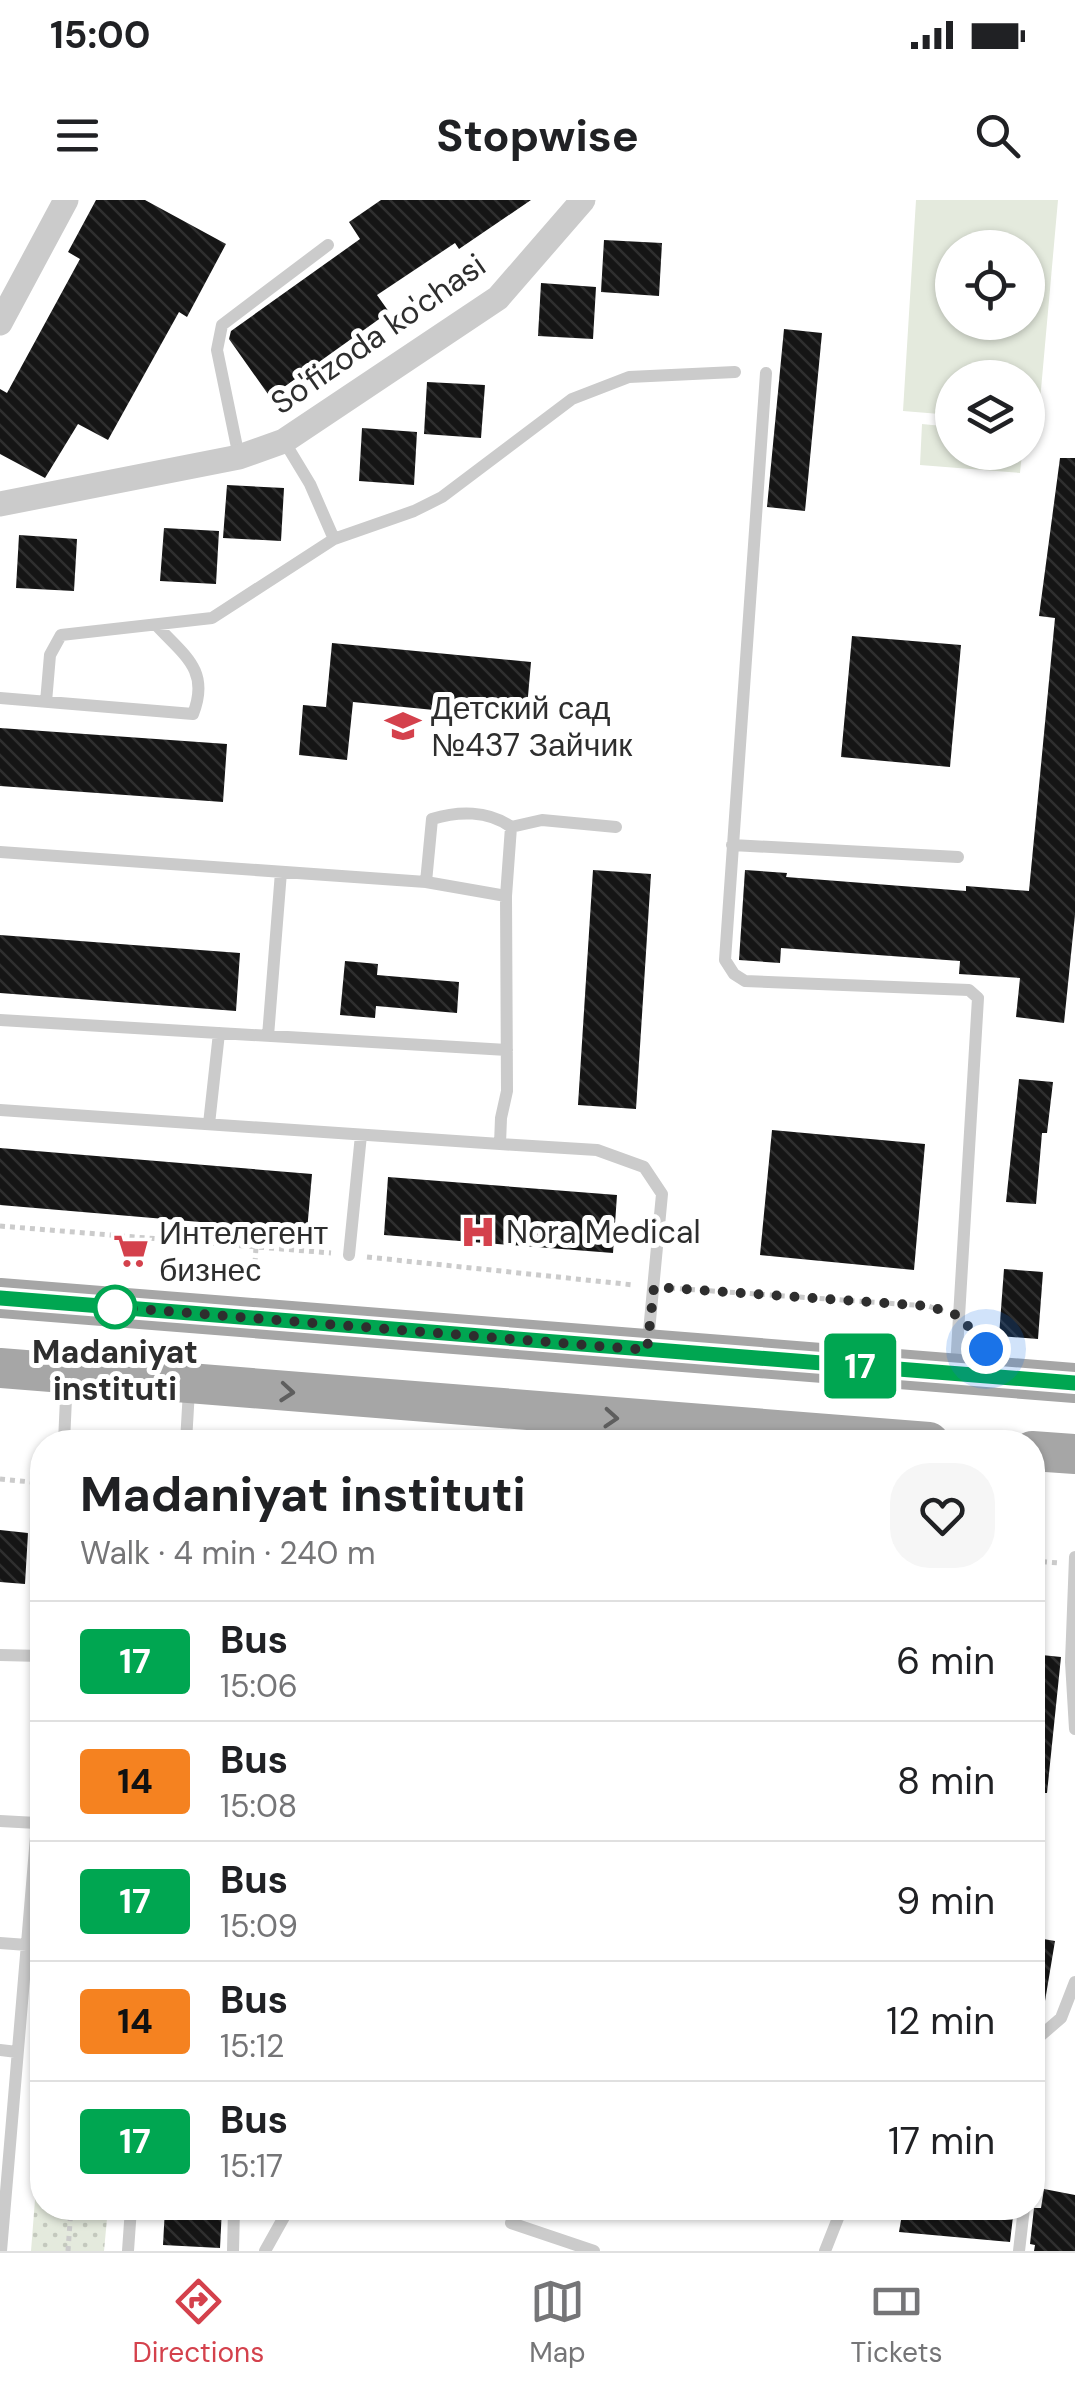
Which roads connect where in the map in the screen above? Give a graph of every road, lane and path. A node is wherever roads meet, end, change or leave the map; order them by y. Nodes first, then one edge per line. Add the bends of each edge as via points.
1 (66, 200) edge
2 (583, 200) edge
3 (328, 245) dead end
4 (0, 323) edge
5 (735, 372) dead end
6 (766, 373) dead end
7 (284, 440) junction
8 (239, 456) junction
9 (0, 504) edge
10 (334, 539) junction
11 (158, 626) junction
12 (0, 698) edge
13 (46, 702) junction
14 (511, 827) junction
15 (616, 827) dead end
16 (732, 846) junction
17 (0, 852) edge
18 (958, 857) dead end
19 (281, 872) junction
20 (426, 882) junction
21 (506, 896) junction
22 (0, 1020) edge
23 (219, 1033) junction
24 (268, 1036) junction
25 (507, 1050) junction
26 (0, 1110) edge
27 (210, 1124) junction
28 (360, 1134) junction
29 (500, 1144) junction
30 (0, 1226) edge
31 (256, 1247) junction
32 (350, 1255) junction
33 (255, 1263) dead end
34 (654, 1287) junction
35 (0, 1298) edge
36 (960, 1316) junction
37 (647, 1350) junction
38 (0, 1368) edge
39 (68, 1374) junction
40 (956, 1374) junction
41 (190, 1384) junction
42 (1075, 1384) edge
43 (65, 1430) edge
44 (187, 1430) edge
45 (777, 1430) edge
46 (1045, 1451) edge
47 (1075, 1454) edge
48 (0, 1479) edge
49 (30, 1483) edge
50 (1075, 1557) edge
51 (0, 1654) edge
52 (30, 1655) edge
53 (1073, 1662) edge
54 (1074, 1709) edge
55 (1075, 1729) edge
56 (0, 1821) edge
57 (30, 1823) edge
58 (30, 1911) edge
59 (0, 1943) edge
60 (27, 1944) junction
61 (1075, 1982) edge
62 (1045, 2032) edge
63 (0, 2050) edge
64 (17, 2052) junction
65 (3, 2187) edge
66 (71, 2220) edge
67 (130, 2220) edge
68 (234, 2220) edge
69 (282, 2220) edge
70 (513, 2220) edge
71 (838, 2220) edge
72 (1023, 2220) edge
73 (1, 2251) edge
74 (68, 2251) edge
75 (128, 2251) edge
76 (233, 2251) edge
77 (265, 2251) edge
78 (594, 2251) edge
79 (826, 2251) edge
80 (1019, 2251) edge

1 - 4 street
2 - 7 street, So'fizoda ko'chasi via 498,298
3 - 8 lane via 222,326 217,350
5 - 10 lane via 628,378 572,400 442,497
6 - 16 lane
7 - 8 street, So'fizoda ko'chasi
7 - 10 lane
8 - 9 street, So'fizoda ko'chasi
10 - 11 lane via 212,618
11 - 13 lane via 61,635 50,655
11 - 13 lane via 196,668 201,694 193,714
12 - 13 lane
14 - 15 lane via 542,820
14 - 20 lane via 497,816 452,813 432,820
14 - 21 lane
16 - 18 lane
16 - 36 lane via 725,960 745,981 969,990 978,998
17 - 19 lane
19 - 20 lane
19 - 24 lane
20 - 21 lane
21 - 25 lane
22 - 23 lane
23 - 24 lane
23 - 27 lane
24 - 25 lane
25 - 29 lane
26 - 27 lane
27 - 28 lane
28 - 29 lane
28 - 32 lane
29 - 34 lane via 596,1150 644,1168 662,1194
30 - 31 path
31 - 32 path
31 - 33 path
32 - 34 path
34 - 36 path via 928,1306
34 - 37 lane
35 - 37 main road
36 - 40 lane
37 - 40 main road
38 - 39 main road
39 - 41 main road
39 - 43 lane
40 - 42 main road
41 - 44 lane
41 -> 45 main road
46 - 47 main road
48 - 49 path
50 - 53 lane
51 - 52 lane
53 - 54 lane
54 - 55 lane
56 - 57 lane
58 - 60 lane
59 - 60 lane
60 - 64 lane
61 - 62 lane via 1062,2018
63 - 64 lane
64 - 65 lane
65 - 73 lane
66 - 74 path
67 - 75 lane
68 - 76 lane
69 - 77 lane
70 - 78 lane
71 - 79 lane
72 - 80 lane

